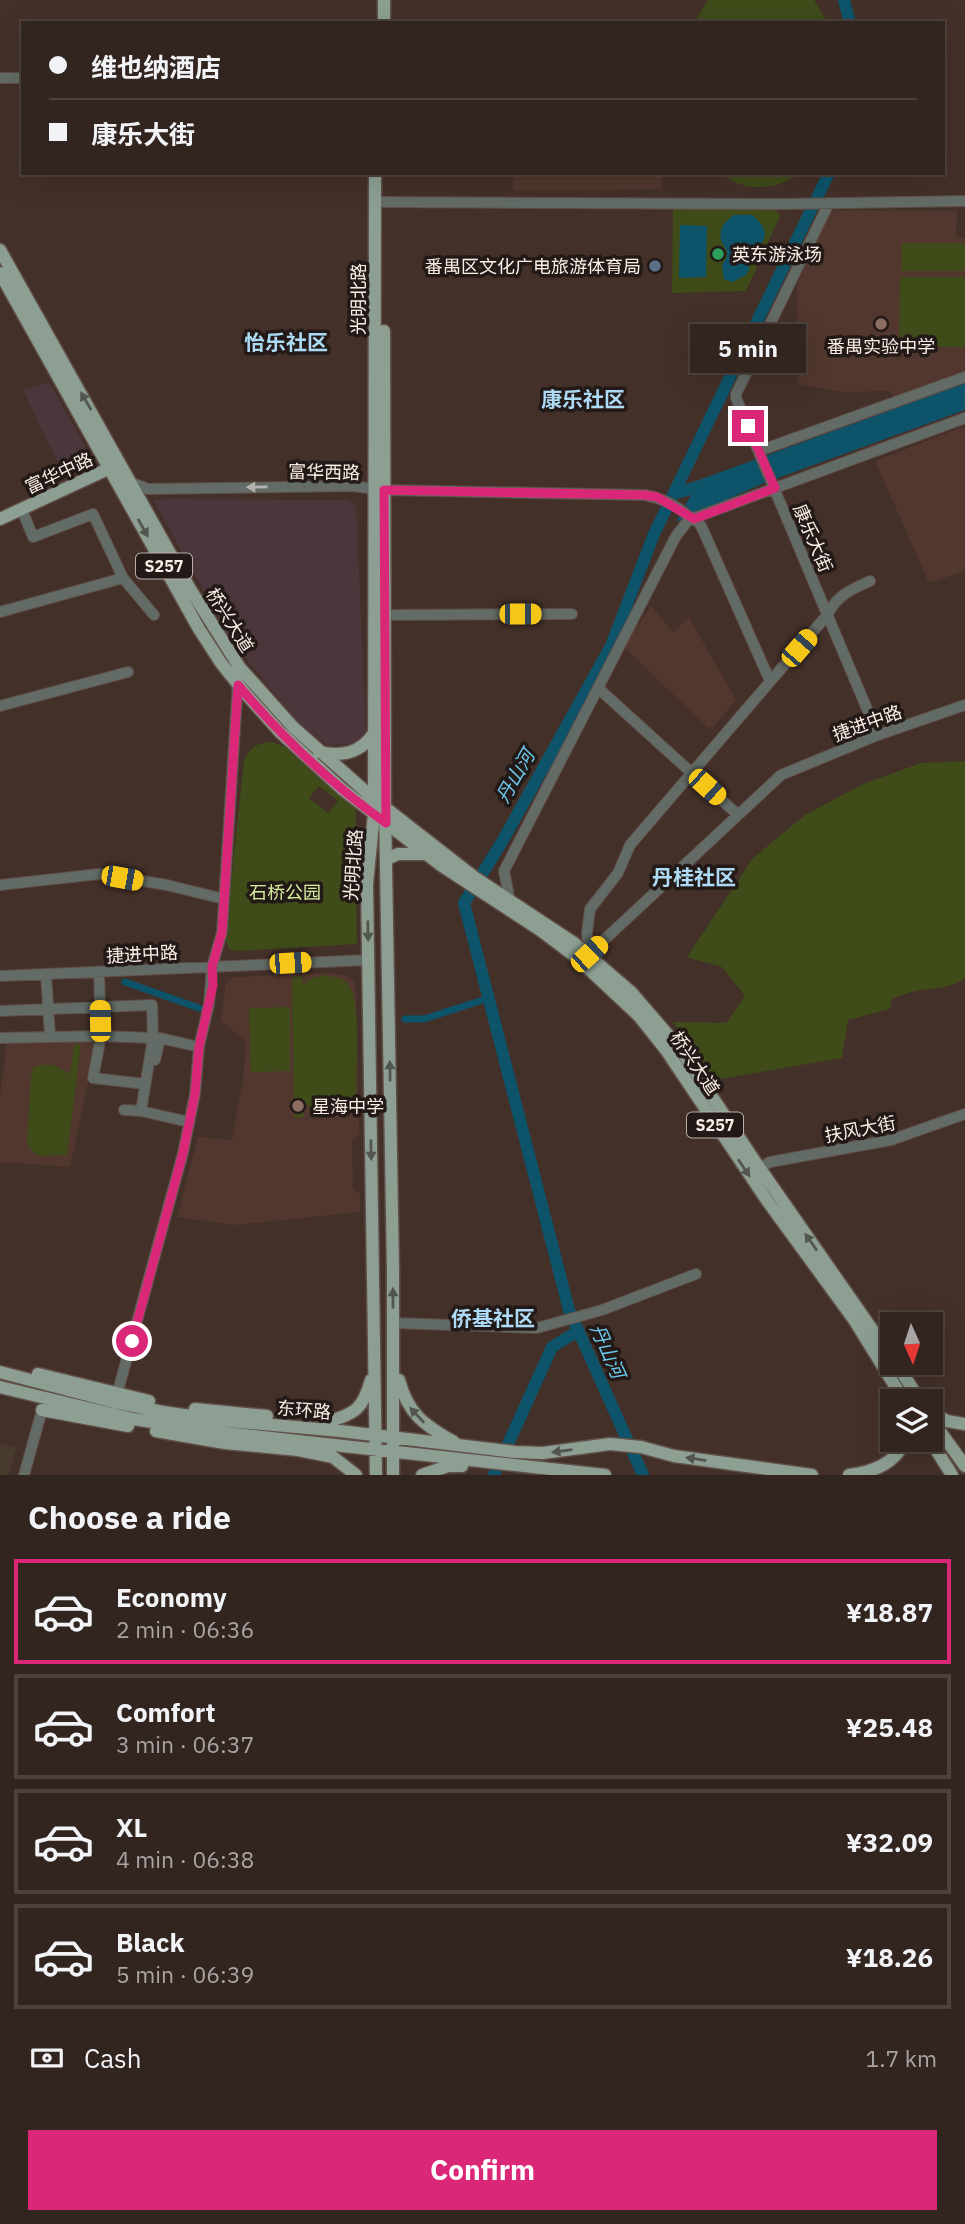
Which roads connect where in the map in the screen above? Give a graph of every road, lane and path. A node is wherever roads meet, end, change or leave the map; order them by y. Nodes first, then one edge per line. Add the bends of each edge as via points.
1 (376, 0) edge
2 (384, 0) edge
3 (376, 21) edge
4 (384, 21) edge
5 (0, 78) edge
6 (21, 78) edge
7 (375, 175) edge
8 (383, 175) edge
9 (965, 201) edge
10 (379, 202) junction
11 (825, 203) junction
12 (0, 250) edge
13 (0, 272) edge
14 (965, 377) edge
15 (965, 418) edge
16 (759, 451) junction
17 (110, 468) junction
18 (130, 482) junction
19 (773, 485) junction
20 (379, 489) junction
21 (22, 510) junction
22 (692, 518) junction
23 (0, 519) edge
24 (123, 578) junction
25 (870, 581) dead end
26 (0, 612) edge
27 (572, 614) dead end
28 (828, 614) junction
29 (154, 615) dead end
30 (384, 615) junction
31 (240, 667) junction
32 (128, 672) dead end
33 (770, 681) junction
34 (238, 685) junction
35 (598, 688) junction
36 (965, 705) edge
37 (0, 706) edge
38 (374, 733) junction
39 (878, 735) junction
40 (319, 752) junction
41 (692, 773) junction
42 (373, 799) junction
43 (380, 811) junction
44 (737, 814) junction
45 (386, 823) junction
46 (426, 855) junction
47 (387, 862) junction
48 (369, 864) junction
49 (464, 876) junction
50 (0, 885) edge
51 (483, 889) junction
52 (223, 899) junction
53 (510, 901) junction
54 (589, 954) junction
55 (369, 960) junction
56 (212, 967) junction
57 (99, 972) junction
58 (46, 974) junction
59 (0, 976) edge
60 (100, 1007) junction
61 (49, 1009) junction
62 (0, 1012) edge
63 (101, 1036) junction
64 (50, 1037) junction
65 (0, 1038) edge
66 (153, 1038) junction
67 (199, 1047) junction
68 (155, 1061) dead end
69 (145, 1084) junction
70 (124, 1110) dead end
71 (141, 1111) junction
72 (965, 1114) edge
73 (189, 1122) junction
74 (760, 1168) junction
75 (696, 1274) dead end
76 (393, 1323) junction
77 (880, 1341) edge
78 (0, 1364) edge
79 (375, 1366) junction
80 (394, 1367) junction
81 (5, 1373) edge
82 (32, 1373) junction
83 (50, 1386) junction
84 (2, 1388) edge
85 (895, 1389) edge
86 (116, 1397) junction
87 (44, 1405) junction
88 (943, 1419) edge
89 (327, 1422) junction
90 (965, 1424) edge
91 (338, 1431) junction
92 (375, 1436) junction
93 (943, 1436) edge
94 (261, 1437) junction
95 (394, 1438) junction
96 (460, 1446) junction
97 (301, 1450) junction
98 (376, 1450) junction
99 (394, 1452) junction
100 (898, 1452) edge
101 (938, 1452) edge
102 (513, 1459) junction
103 (488, 1463) junction
104 (965, 1466) edge
105 (572, 1473) edge
106 (24, 1475) edge
107 (356, 1475) edge
108 (376, 1475) edge
109 (393, 1475) edge
110 (422, 1475) edge
111 (605, 1475) edge
112 (812, 1475) edge
113 (849, 1475) edge
114 (952, 1475) edge

1 - 3 main road
2 - 4 main road
5 - 6 street
7 - 10 main road, 光明北路
8 - 10 main road, 光明北路
9 - 11 street
10 - 11 street
10 - 20 main road, 光明北路
11 - 16 street, 康乐大街 via 736,394
18 -> 12 main road, 桥兴大道 / S257
13 - 17 main road, 桥兴大道 / S257
14 - 16 street
15 - 19 street
16 - 19 street, 康乐大街
17 - 18 main road, 富华中路
17 - 21 main road, 富华中路
17 -> 34 main road, 桥兴大道 / S257 via 199,629
20 -> 18 street, 富华西路 via 148,489
18 - 31 main road, 桥兴大道 / S257
19 - 22 street
19 - 28 street, 康乐大街
20 - 22 street, 富华西路 via 645,495
20 - 30 main road, 光明北路
20 - 38 main road, 光明北路
21 - 23 main road, 富华中路
21 - 24 street via 33,537 93,514
22 - 33 street via 698,521
22 - 35 street via 676,536
24 - 26 street
24 - 29 street
25 - 28 street via 849,590
27 - 30 street
28 - 33 street
28 - 39 street, 康乐大街
30 - 43 main road, 光明北路
31 - 34 street
31 - 40 main road, 桥兴大道 / S257
32 - 37 street
33 - 41 street
34 - 43 main road, 桥兴大道 / S257 via 296,747
34 - 52 street
35 - 41 street
35 - 53 street via 505,871
36 - 39 street, 捷进中路
38 - 40 main road via 352,752
38 - 42 main road, 光明北路
39 - 44 street, 捷进中路 via 781,775
40 - 42 main road, 桥兴大道 / S257
41 - 44 street
41 - 54 street via 630,845 618,873 590,909
42 - 43 main road, 桥兴大道 / S257
43 - 45 main road, 光明北路
43 - 48 main road, 光明北路
43 - 49 main road, 桥兴大道 / S257
44 - 54 street, 捷进中路
45 - 46 main road, S257
45 - 47 main road, 光明北路
46 - 47 main road via 398,854
46 - 49 main road, S257
47 - 48 main road
76 -> 47 main road, 光明北路
48 -> 55 main road, 光明北路
49 - 51 main road, S257
50 - 52 street via 99,874
51 - 53 main road, 桥兴大道 / S257
51 -> 85 main road, 桥兴大道 / S257 via 576,957 655,1035 855,1321
52 - 56 street via 222,932
53 - 54 main road, 桥兴大道 / S257
54 - 74 main road, 桥兴大道 / S257 via 664,1029
55 - 56 street, 捷进中路
55 -> 79 main road, 光明北路
56 - 57 street, 捷进中路
56 - 67 street
57 - 58 street, 捷进中路
57 - 60 street
58 - 59 street, 捷进中路
58 - 61 street
60 - 61 street
60 - 63 street
60 - 66 street via 152,1005
61 - 62 street
61 - 64 street
63 - 64 street
63 - 66 street
63 - 69 street via 93,1078
64 - 65 street
66 - 69 street
67 - 68 street via 160,1038
67 - 73 street
69 - 71 street
70 - 71 street
71 - 73 street
72 - 74 street, 扶风大街 via 891,1140 769,1161
73 - 86 street
77 -> 74 main road, 桥兴大道 / S257
75 - 76 street via 602,1310 537,1328
76 - 80 main road, 光明北路
78 - 82 main road
79 - 89 main road via 362,1405 350,1415
79 - 92 main road, 光明北路
80 - 95 main road, 光明北路
96 -> 80 main road via 411,1412
81 - 83 main road, 东环路
81 - 84 main road
82 - 83 main road
82 - 86 main road
83 - 86 main road, 东环路
83 - 87 main road
84 - 87 main road
86 - 89 main road
86 - 91 main road, 东环路 via 218,1420
87 - 94 main road, 东环路 via 72,1405 133,1419
87 - 97 main road via 225,1443
87 - 106 street
88 - 90 main road
89 - 91 main road
91 - 92 main road, 东环路
92 - 95 main road, 东环路
92 - 98 main road, 光明北路
93 - 104 main road
94 - 97 main road
94 - 98 main road, 东环路
95 - 96 main road, 东环路
95 - 99 main road, 光明北路
96 - 102 main road, 东环路 via 489,1449
97 - 107 main road via 333,1457
98 - 99 main road, 东环路
98 - 108 main road, 光明北路
99 - 103 main road, 东环路
99 - 109 main road, 光明北路
100 - 113 main road via 879,1467
101 - 114 main road
102 - 103 main road, 东环路
102 - 105 main road, 东环路
112 -> 102 main road, 东环路 via 610,1444
103 - 110 main road via 447,1466
105 - 111 main road, 东环路

